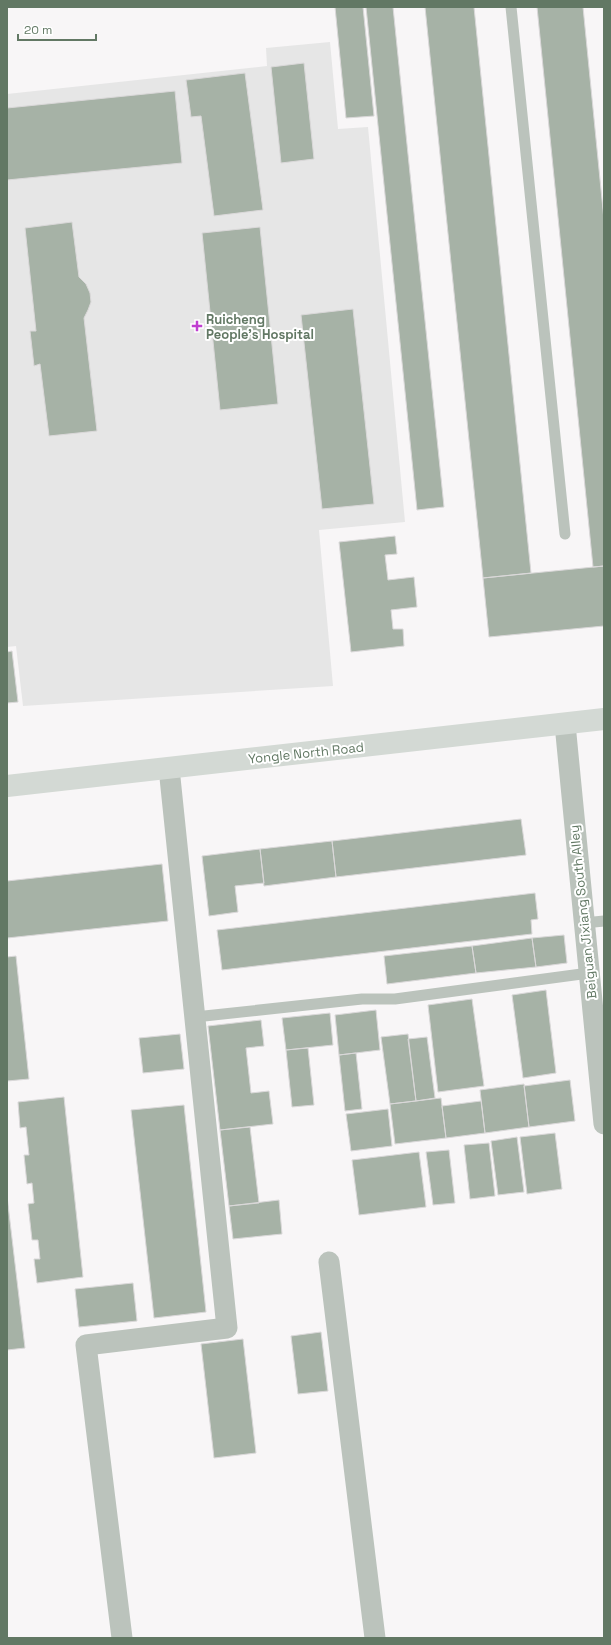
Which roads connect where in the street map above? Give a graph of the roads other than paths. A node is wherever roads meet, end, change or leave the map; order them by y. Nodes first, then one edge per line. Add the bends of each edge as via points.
1 (511, 7) edge
2 (565, 534) dead end
3 (604, 719) edge
4 (565, 724) junction
5 (169, 768) junction
6 (7, 786) edge
7 (594, 922) edge
8 (589, 973) junction
9 (195, 1016) junction
10 (604, 1124) edge
11 (329, 1262) dead end
12 (122, 1638) edge
13 (375, 1638) edge

1 - 2 lane
3 - 4 main road, Yongle North Road
4 - 5 main road, Yongle North Road
4 - 7 street, Beiguan Jixiang South Alley
5 - 6 main road, Yongle North Road
5 - 9 street
7 - 8 street, Beiguan Jixiang South Alley
8 - 9 lane via 395,999
8 - 10 street, Beiguan Jixiang South Alley
9 - 12 street via 227,1328 86,1345
11 - 13 street

